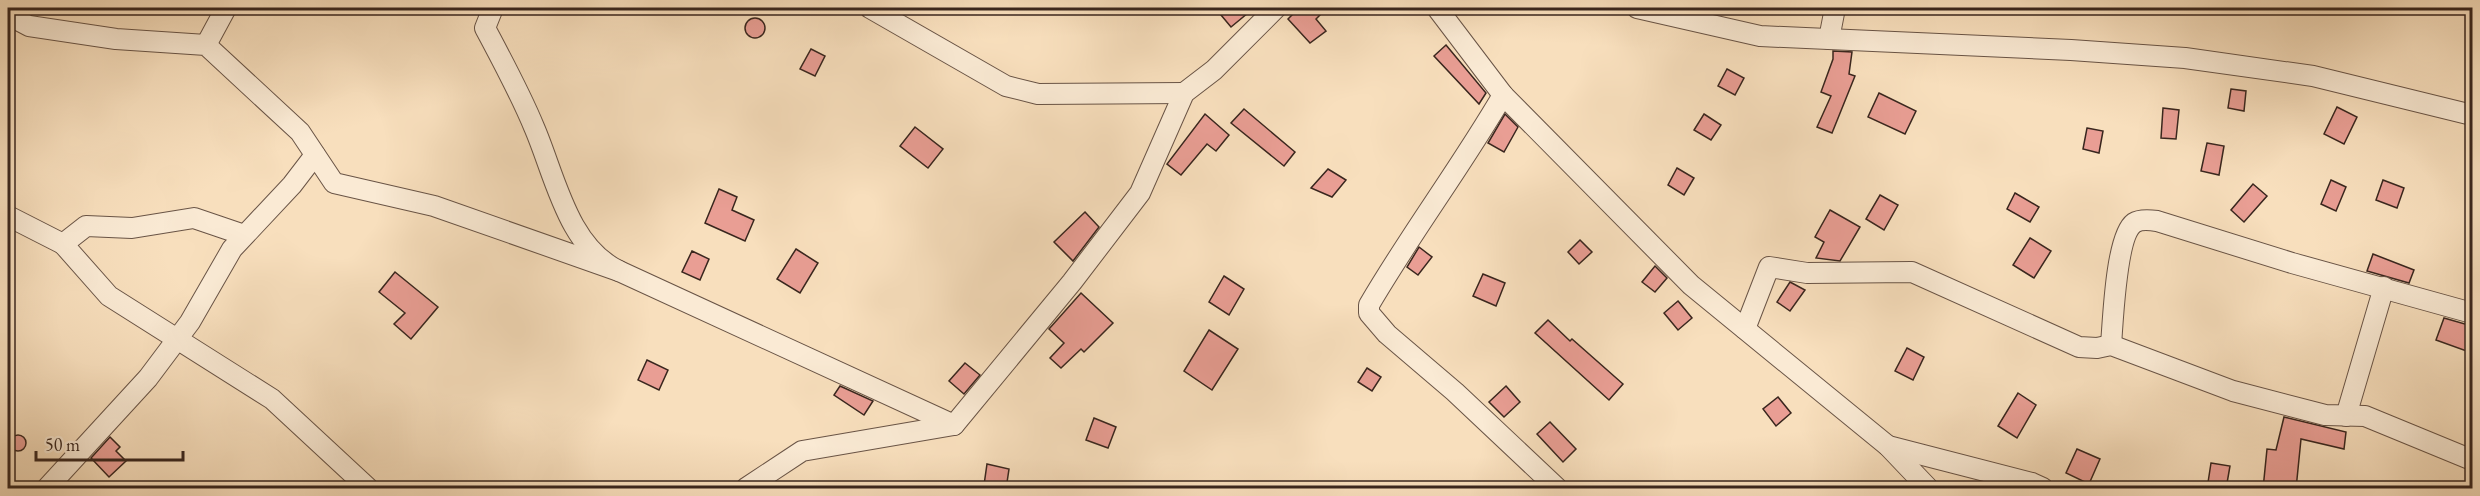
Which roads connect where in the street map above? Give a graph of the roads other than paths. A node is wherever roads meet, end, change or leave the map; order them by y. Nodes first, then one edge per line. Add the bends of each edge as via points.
1 (226, 8) edge
2 (493, 8) edge
3 (870, 8) edge
4 (1276, 8) edge
5 (1437, 8) edge
6 (1636, 8) edge
7 (1834, 8) edge
8 (8, 15) edge
9 (1829, 39) junction
10 (206, 45) junction
11 (1184, 93) junction
12 (1503, 95) junction
13 (2472, 115) edge
14 (315, 155) junction
15 (8, 216) edge
16 (244, 235) junction
17 (63, 244) junction
18 (619, 271) junction
19 (2384, 288) junction
20 (2472, 313) edge
21 (1745, 329) junction
22 (177, 339) junction
23 (2111, 345) junction
24 (2346, 416) junction
25 (954, 425) junction
26 (1888, 446) junction
27 (2472, 460) edge
28 (47, 489) edge
29 (368, 489) edge
30 (746, 489) edge
31 (1557, 489) edge
32 (1928, 489) edge
33 (2043, 489) edge

1 - 10 street
2 - 18 street via 485,28 534,126 572,220 590,249
3 - 11 street via 1006,86 1038,94
4 - 11 street via 1214,70
5 - 12 street
6 - 9 street via 1760,36
7 - 9 street
8 - 10 street via 29,26 116,39
9 - 13 street via 2185,58 2313,76
10 - 14 street via 300,132
11 - 25 street via 1140,193
12 - 21 street via 1691,285
12 - 31 street via 1472,149 1402,248 1369,305 1369,313 1387,334
14 - 16 street
14 - 18 street via 334,183 434,206
15 - 17 street
16 - 17 street via 195,218 132,228 86,226
16 - 22 street
17 - 22 street via 109,296
18 - 25 street
19 - 20 street
19 - 23 street via 2157,221 2135,222 2127,231 2119,262
19 - 24 street
21 - 23 street via 1769,267 1807,273 1912,272 2079,347
21 - 26 street
22 - 28 street
22 - 29 street via 272,399
23 - 24 street via 2233,391 2325,415
24 - 27 street via 2365,416
25 - 30 street via 802,451
26 - 32 street
26 - 33 street

